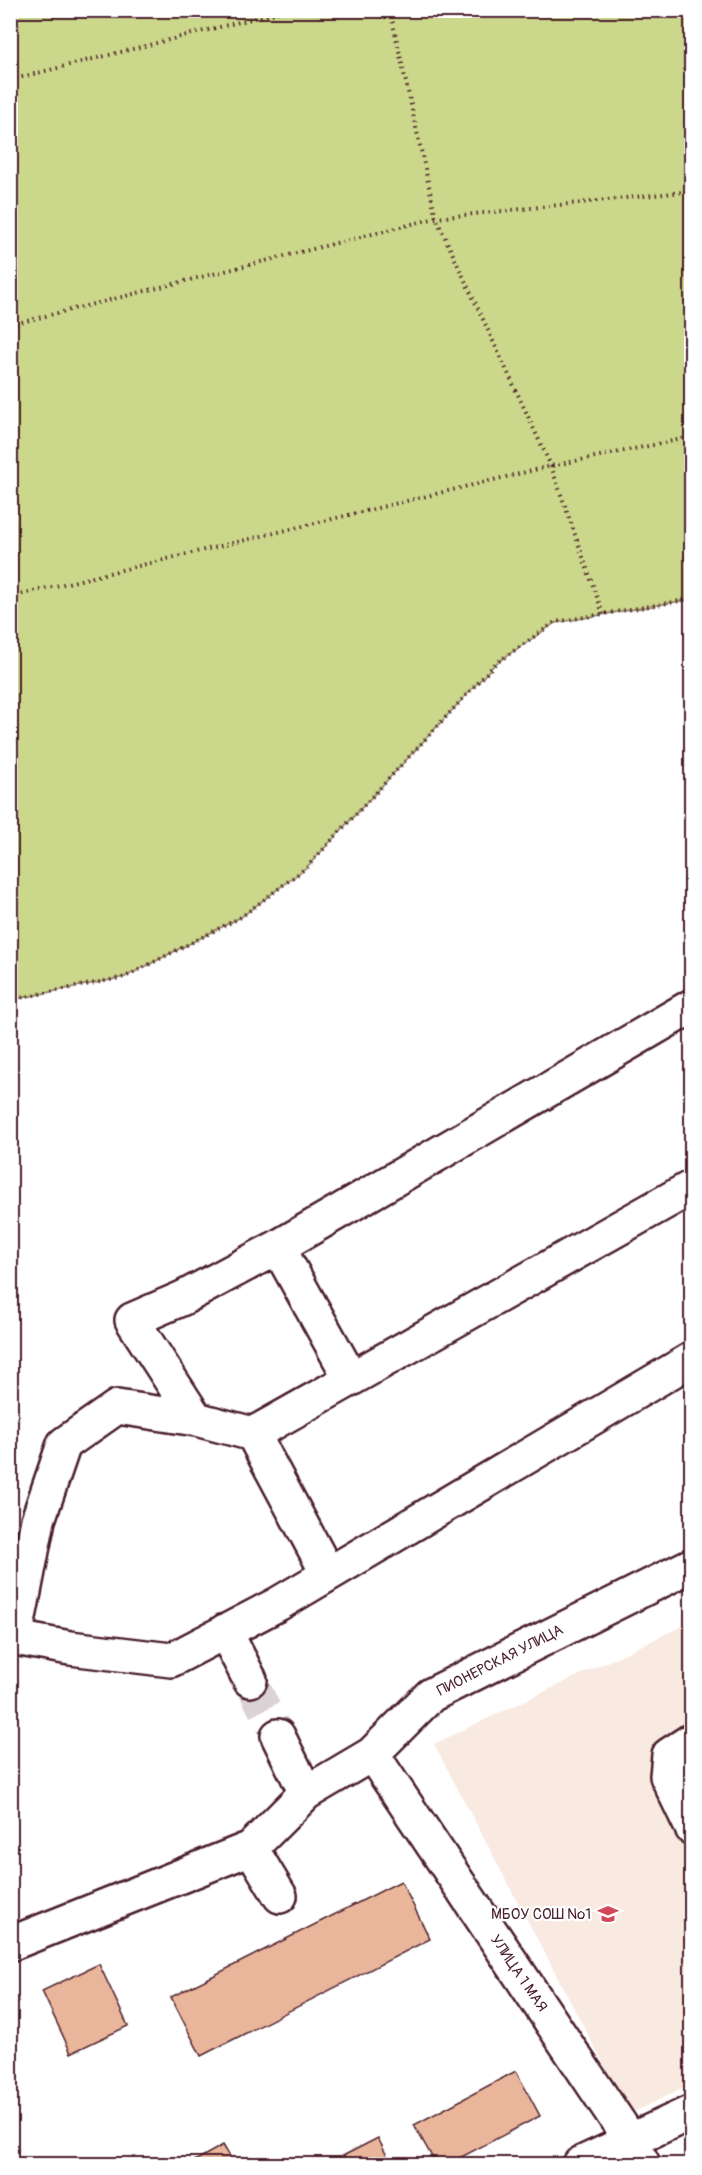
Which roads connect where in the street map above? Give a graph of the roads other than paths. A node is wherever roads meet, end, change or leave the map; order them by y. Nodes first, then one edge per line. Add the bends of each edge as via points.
1 (692, 1006) edge
2 (692, 1187) edge
3 (278, 1247) junction
4 (692, 1359) edge
5 (351, 1379) junction
6 (196, 1419) junction
7 (253, 1434) junction
8 (692, 1565) edge
9 (328, 1574) junction
10 (225, 1631) junction
11 (13, 1639) edge
12 (250, 1680) tunnel mouth
13 (278, 1736) tunnel mouth
14 (692, 1740) edge
15 (372, 1754) junction
16 (306, 1793) junction
17 (692, 1828) edge
18 (250, 1848) junction
19 (280, 1896) dead end
20 (10, 1944) edge
21 (692, 2112) edge
22 (638, 2153) edge
23 (580, 2164) edge

1 - 3 street
2 - 5 street
3 - 5 street
3 - 6 street via 183,1298 132,1320
4 - 9 street
5 - 7 street
6 - 7 street
6 - 11 street via 117,1407 64,1444 38,1520
7 - 9 street
8 - 15 street, ПИОНЕРСКАЯ УЛИЦА via 431,1695
9 - 10 street
10 - 11 street via 171,1660
10 - 12 street
13 - 16 street
14 - 17 street via 669,1755 667,1776
15 - 16 street, ПИОНЕРСКАЯ УЛИЦА
15 - 22 street, УЛИЦА 1 МАЯ
16 - 18 street, ПИОНЕРСКАЯ УЛИЦА
18 - 19 street
18 - 20 street, ПИОНЕРСКАЯ УЛИЦА
21 - 22 street
22 - 23 street

